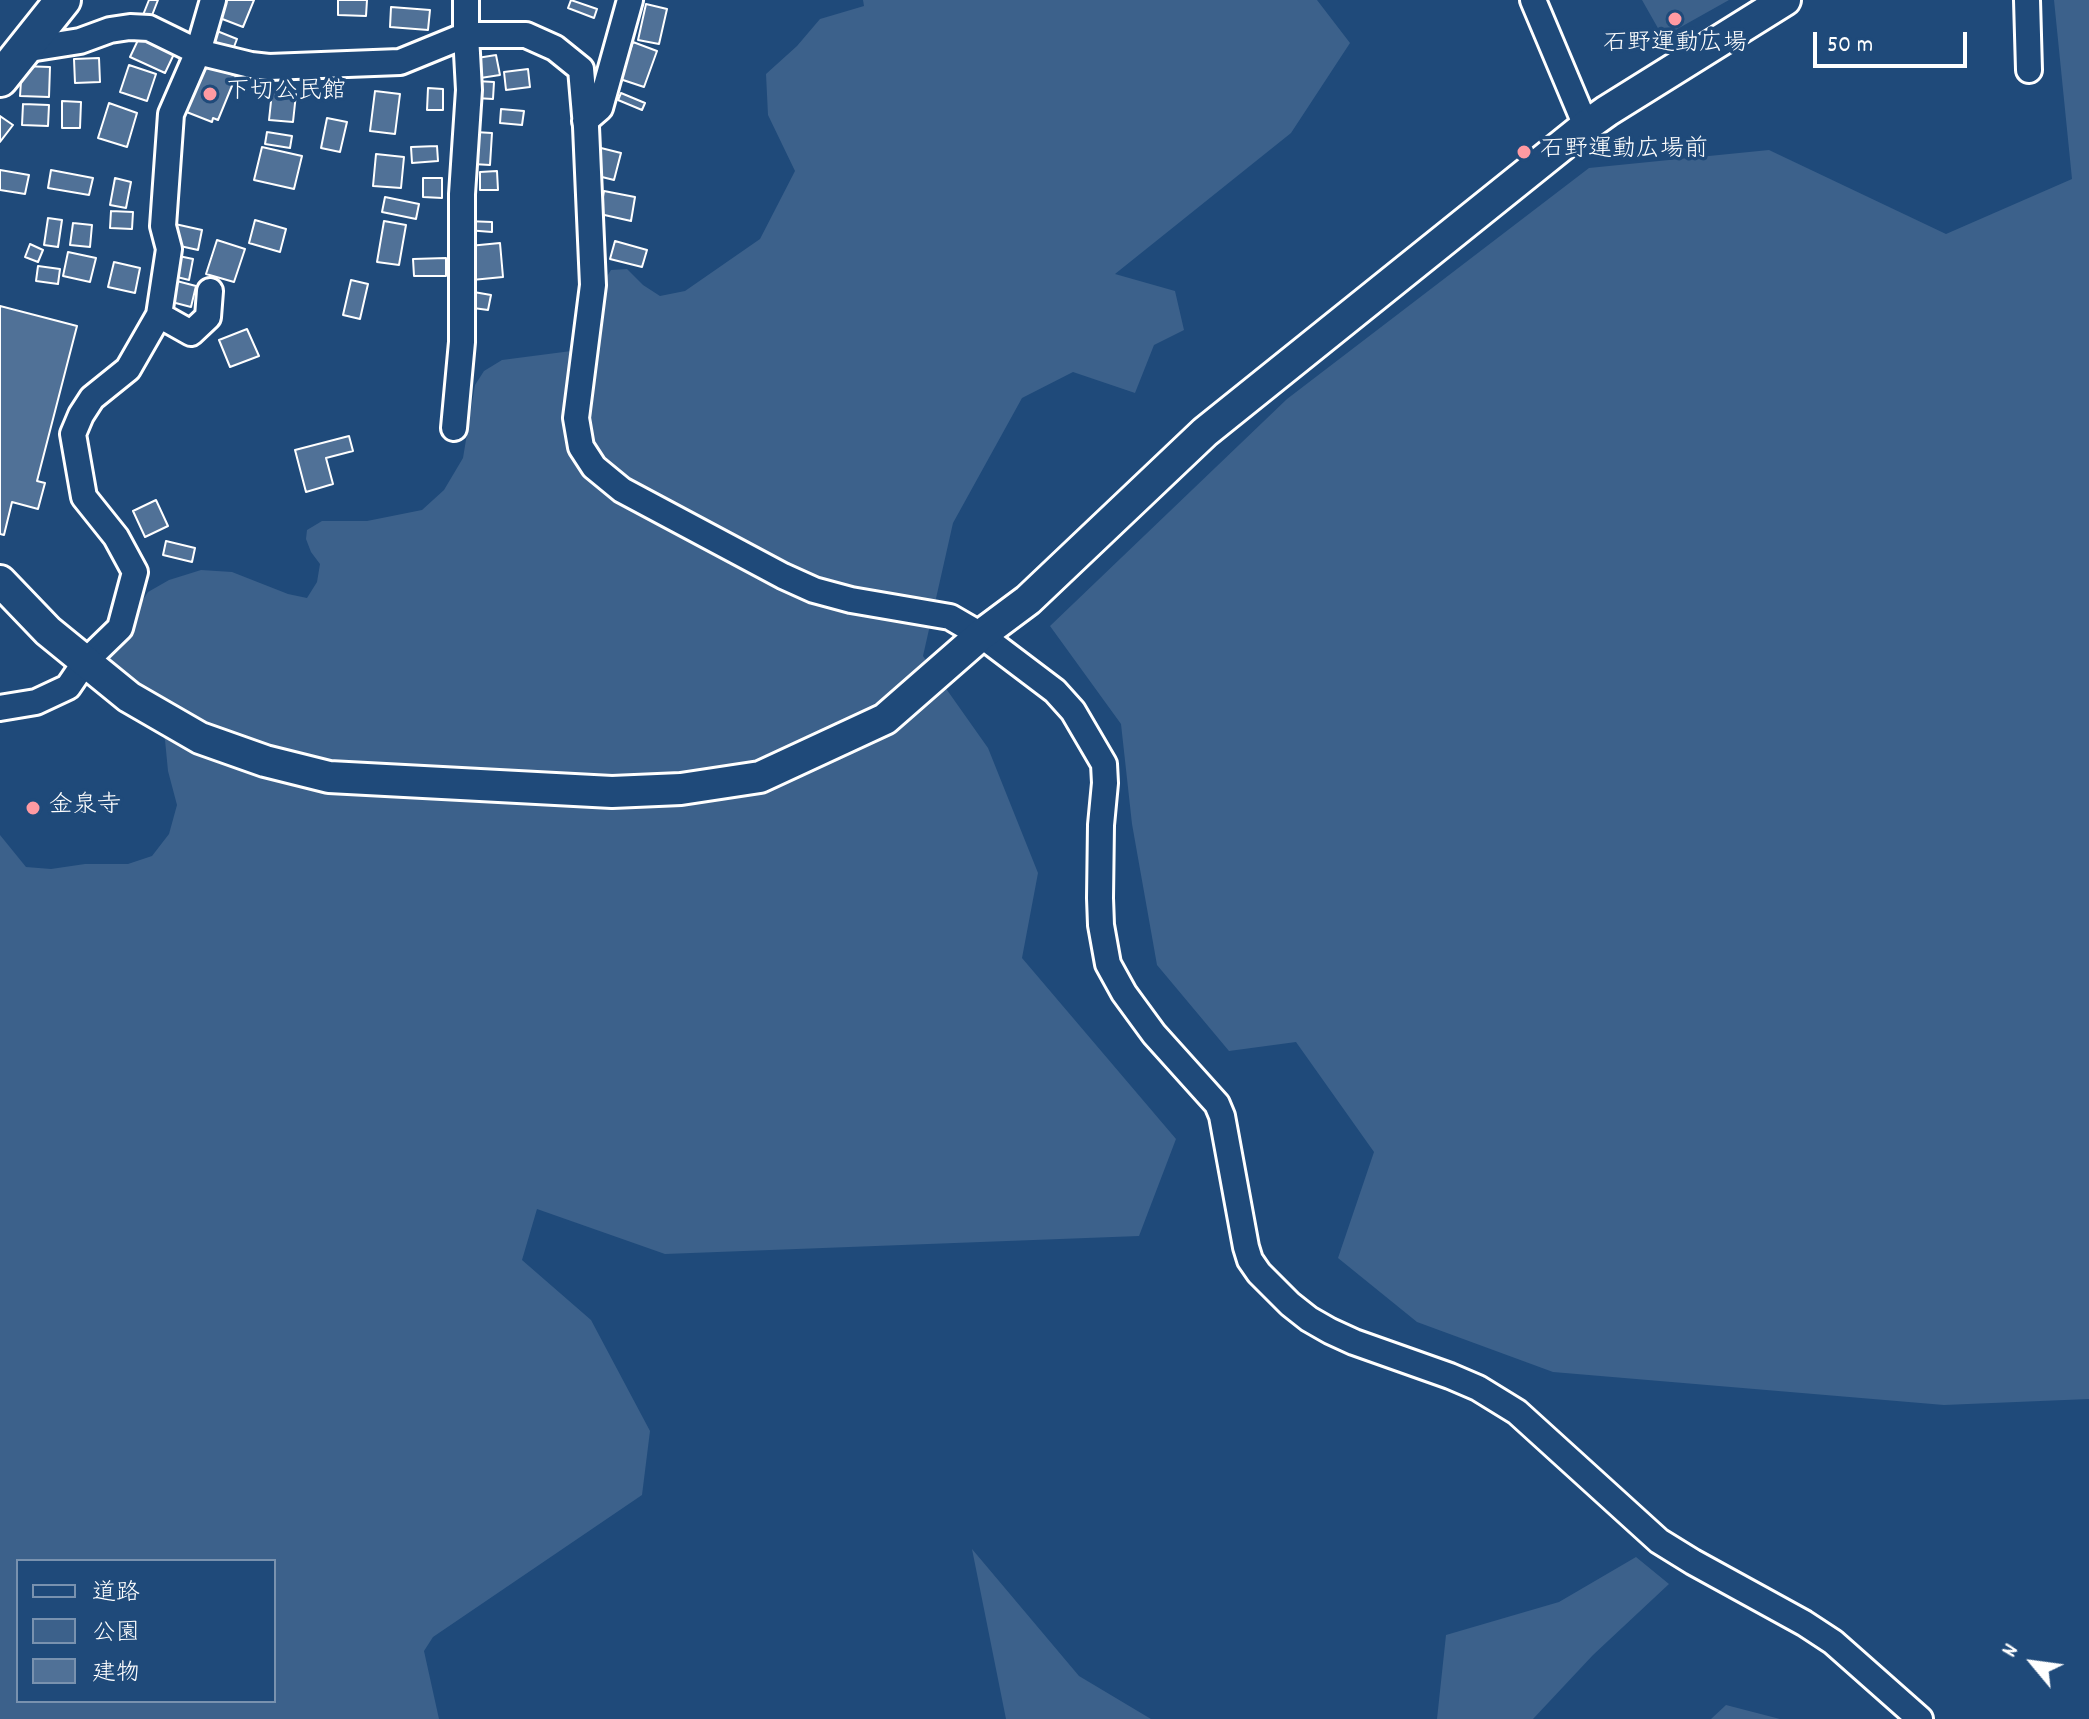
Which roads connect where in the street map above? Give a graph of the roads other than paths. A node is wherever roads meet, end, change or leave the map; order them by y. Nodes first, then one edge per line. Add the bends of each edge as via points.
1 (63, 0) edge
2 (213, 0) edge
3 (466, 0) edge
4 (630, 0) edge
5 (1533, 0) edge
6 (1785, 0) edge
7 (2027, 0) edge
8 (466, 35) junction
9 (23, 50) junction
10 (198, 52) junction
11 (2029, 70) dead end
12 (0, 79) edge
13 (585, 121) junction
14 (1586, 126) junction
15 (210, 291) dead end
16 (159, 315) junction
17 (454, 428) dead end
18 (0, 581) edge
19 (981, 635) junction
20 (85, 662) junction
21 (0, 708) edge
22 (1920, 1719) edge

1 - 9 main road
2 - 10 street
3 - 8 street
4 - 13 street via 600,108
5 - 14 street
6 - 14 street
7 - 11 street
8 - 10 street via 400,62 269,67
8 - 13 street via 526,35 555,48 581,69
8 - 17 street via 462,342
9 - 10 street via 130,27 149,28
9 - 12 main road
10 - 16 street via 171,114 163,226 169,249
13 - 19 street via 593,285 576,418 581,447 594,467 622,490 814,590 950,617
14 - 19 street via 1205,432 1028,600
15 - 16 street via 208,317 191,333
16 - 20 street via 128,369 92,398 73,434 84,497 135,572 120,628
18 - 20 street
19 - 20 street via 885,719 760,777 612,792 329,777 200,738 129,697
19 - 22 street via 1055,691 1104,764 1100,898 1108,964 1154,1034 1217,1104 1246,1247 1259,1273 1290,1304 1330,1331 1478,1388 1517,1412 1659,1541 1833,1642
20 - 21 street via 68,687 36,702

